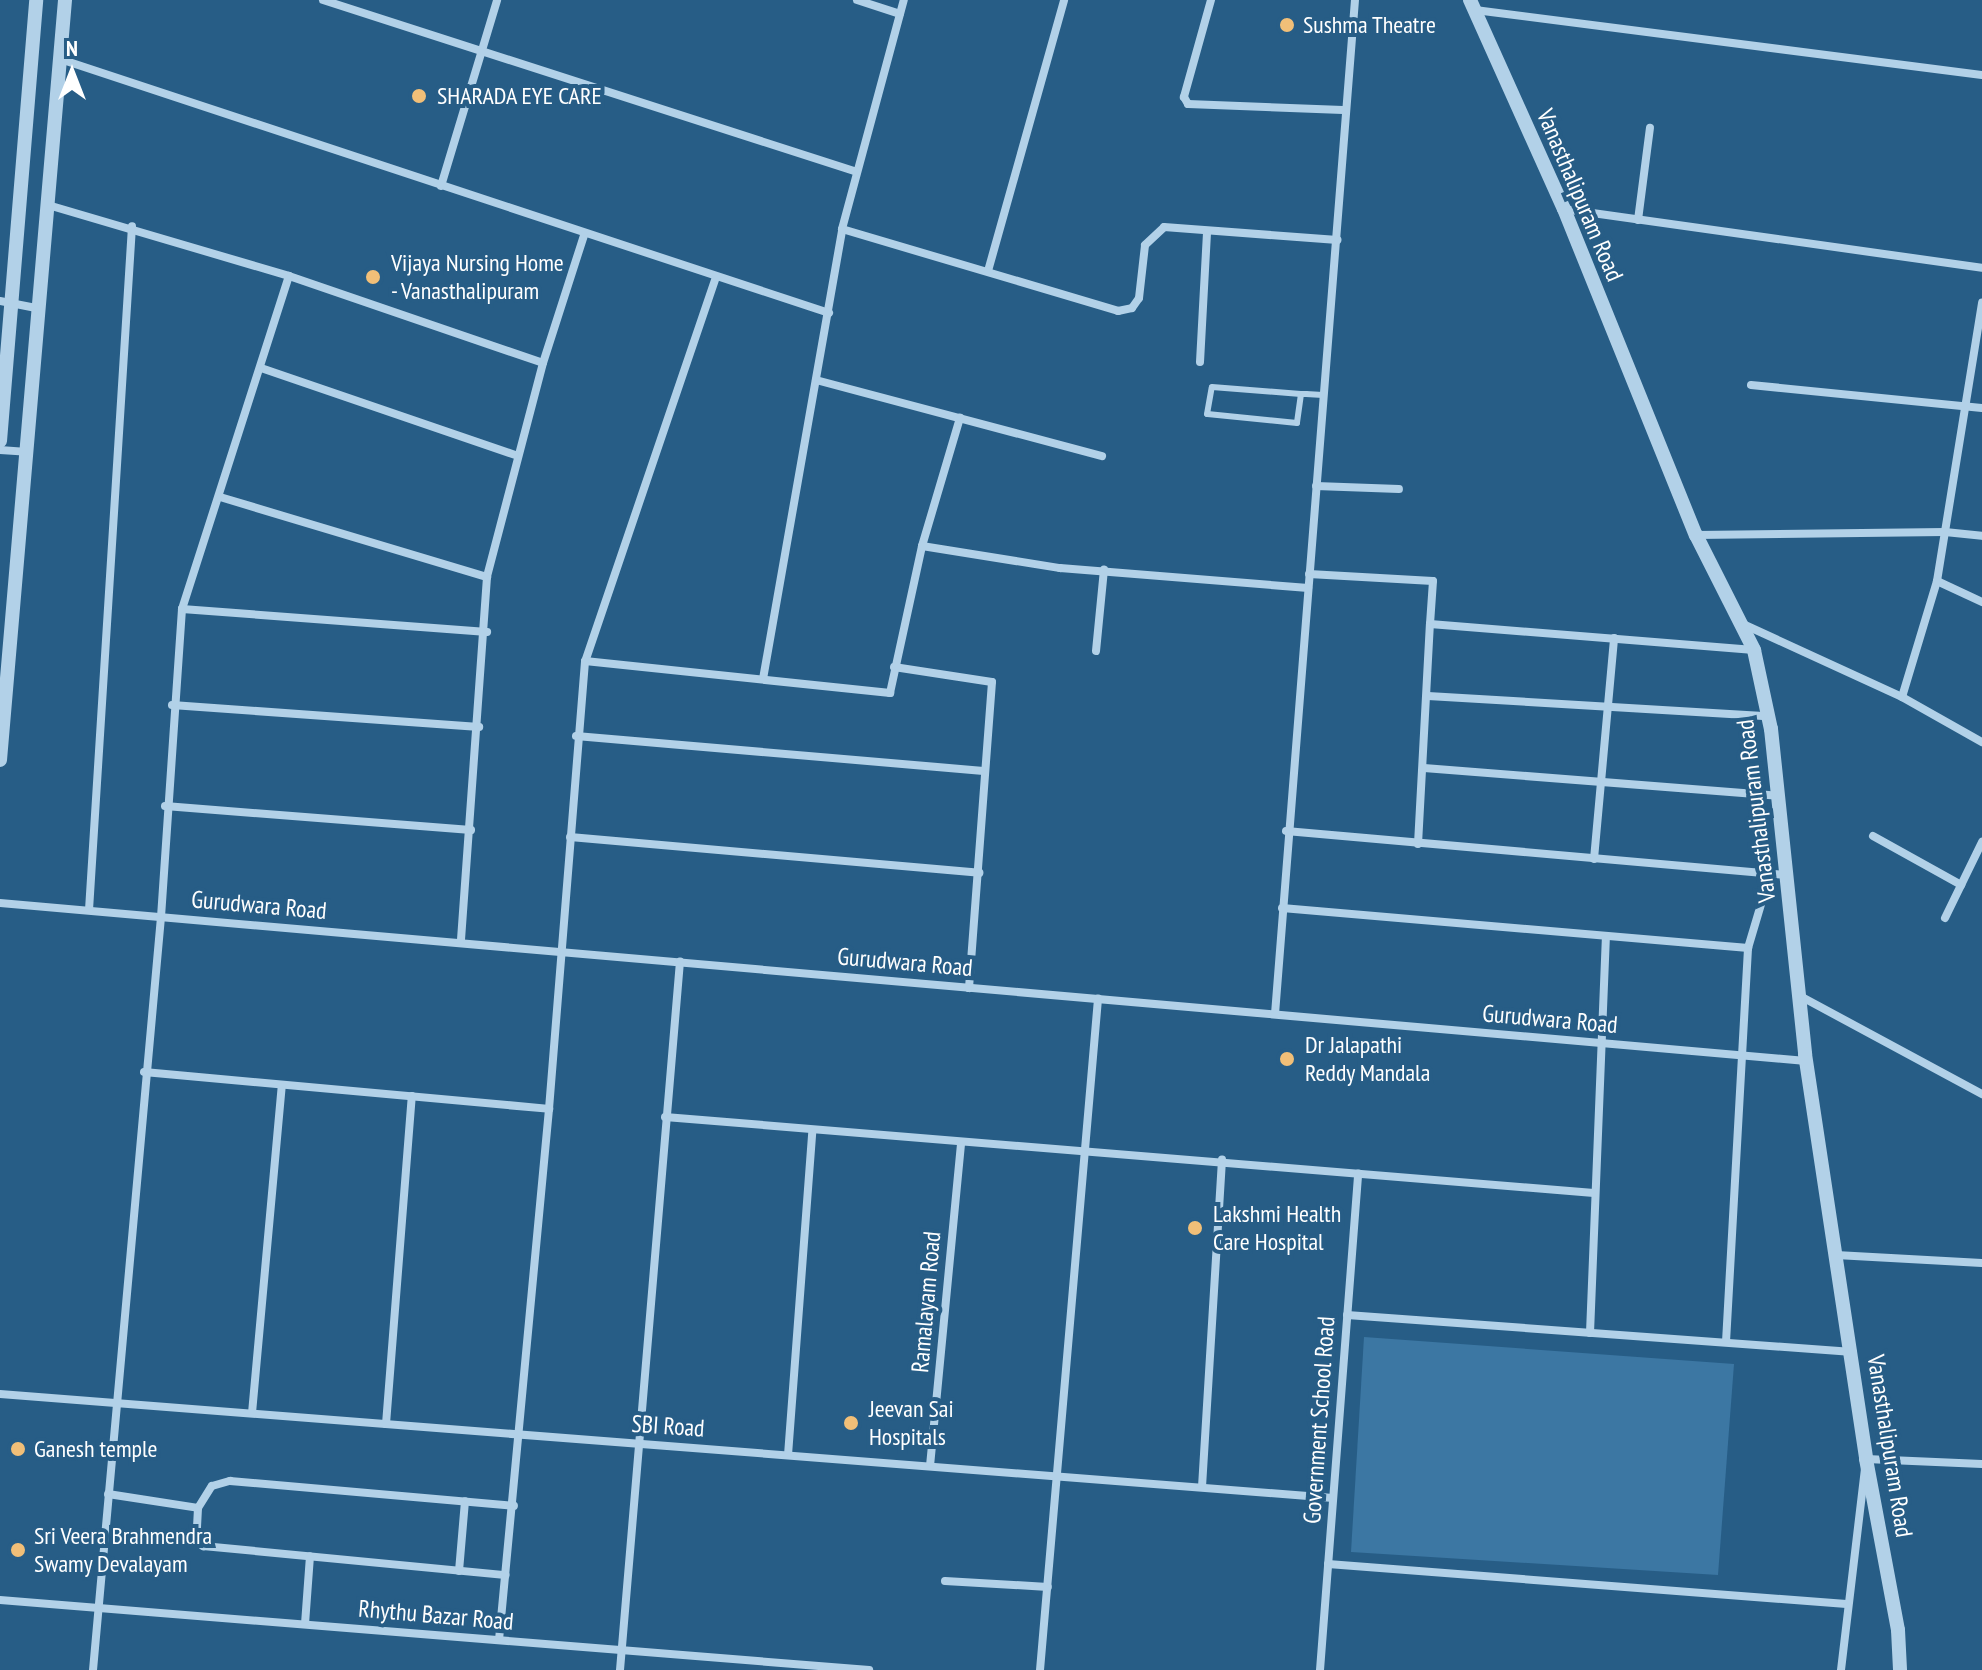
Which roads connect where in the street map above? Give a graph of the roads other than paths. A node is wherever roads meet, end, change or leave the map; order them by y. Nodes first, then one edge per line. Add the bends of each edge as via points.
1 (36, 0) edge
2 (65, 0) edge
3 (323, 0) edge
4 (497, 0) edge
5 (857, 0) edge
6 (904, 0) edge
7 (1064, 0) edge
8 (1211, 0) edge
9 (1355, 0) edge
10 (1472, 5) edge
11 (900, 14) junction
12 (480, 52) junction
13 (60, 59) junction
14 (1982, 75) edge
15 (1343, 110) junction
16 (1650, 128) dead end
17 (854, 171) junction
18 (441, 186) junction
19 (48, 205) junction
20 (1564, 209) junction
21 (1638, 220) junction
22 (132, 226) junction
23 (842, 229) junction
24 (1207, 232) junction
25 (584, 235) junction
26 (1338, 240) junction
27 (1982, 268) edge
28 (988, 271) junction
29 (289, 276) junction
30 (716, 277) junction
31 (6, 303) edge
32 (1982, 303) edge
33 (37, 308) junction
34 (829, 313) junction
35 (1200, 362) dead end
36 (543, 363) junction
37 (261, 368) junction
38 (816, 380) junction
39 (1751, 385) dead end
40 (1301, 394) junction
41 (1323, 395) junction
42 (1966, 406) junction
43 (1982, 408) edge
44 (960, 418) junction
45 (0, 441) edge
46 (0, 450) edge
47 (28, 452) junction
48 (515, 455) junction
49 (1102, 456) dead end
50 (1316, 486) junction
51 (1399, 489) dead end
52 (220, 497) junction
53 (1945, 532) junction
54 (1696, 535) junction
55 (1982, 536) edge
56 (922, 546) junction
57 (1104, 569) junction
58 (1309, 574) junction
59 (487, 577) junction
60 (1937, 581) junction
61 (1308, 588) junction
62 (1982, 602) edge
63 (182, 609) junction
64 (1430, 624) junction
65 (1745, 625) junction
66 (487, 632) junction
67 (1614, 638) junction
68 (1754, 650) junction
69 (1096, 651) dead end
70 (585, 661) junction
71 (894, 667) junction
72 (763, 679) junction
73 (1428, 696) junction
74 (1902, 697) junction
75 (172, 705) junction
76 (1608, 708) junction
77 (1767, 716) junction
78 (479, 727) junction
79 (576, 736) junction
80 (1982, 742) edge
81 (0, 760) edge
82 (1424, 768) junction
83 (983, 771) junction
84 (1601, 781) junction
85 (1778, 796) junction
86 (165, 806) junction
87 (471, 830) junction
88 (1286, 831) junction
89 (1873, 836) dead end
90 (570, 837) junction
91 (1982, 842) edge
92 (1418, 844) junction
93 (1594, 859) junction
94 (979, 873) junction
95 (1770, 874) junction
96 (1786, 875) junction
97 (1961, 885) junction
98 (0, 903) edge
99 (1282, 908) junction
100 (89, 910) junction
101 (161, 917) junction
102 (1945, 918) dead end
103 (1606, 938) junction
104 (461, 943) junction
105 (1748, 948) junction
106 (563, 952) junction
107 (680, 962) junction
108 (969, 988) junction
109 (1799, 995) junction
110 (1098, 999) junction
111 (1275, 1014) junction
112 (1602, 1043) junction
113 (1739, 1055) junction
114 (1806, 1061) junction
115 (144, 1072) junction
116 (282, 1085) junction
117 (1982, 1094) edge
118 (412, 1096) junction
119 (549, 1109) junction
120 (665, 1117) junction
121 (812, 1133) junction
122 (961, 1142) junction
123 (1085, 1153) junction
124 (1222, 1160) junction
125 (1358, 1173) junction
126 (1594, 1193) junction
127 (1836, 1255) junction
128 (1982, 1263) edge
129 (1347, 1315) junction
130 (1590, 1333) junction
131 (1726, 1342) junction
132 (1853, 1352) junction
133 (0, 1394) edge
134 (115, 1403) junction
135 (252, 1413) junction
136 (386, 1424) junction
137 (521, 1434) junction
138 (637, 1443) junction
139 (788, 1455) junction
140 (1866, 1459) junction
141 (1982, 1464) edge
142 (930, 1466) junction
143 (1057, 1476) junction
144 (1202, 1487) junction
145 (108, 1494) junction
146 (1333, 1498) junction
147 (465, 1501) junction
148 (514, 1506) junction
149 (198, 1508) junction
150 (310, 1556) junction
151 (1328, 1564) junction
152 (459, 1571) junction
153 (506, 1575) junction
154 (945, 1581) dead end
155 (1048, 1587) junction
156 (0, 1600) edge
157 (1846, 1604) junction
158 (98, 1608) junction
159 (305, 1624) junction
160 (499, 1640) junction
161 (622, 1650) junction
162 (788, 1667) edge
163 (93, 1670) edge
164 (620, 1670) edge
165 (869, 1670) edge
166 (1040, 1670) edge
167 (1320, 1670) edge
168 (1841, 1670) edge
169 (1900, 1670) edge

1 - 31 street
2 - 13 street
3 - 12 street
4 - 12 street
5 - 11 street
6 - 11 street
7 - 28 street
8 - 15 street via 1184,97 1188,104
9 - 15 street
10 - 14 street
10 - 20 street, Vanasthalipuram Road
11 - 17 street
12 - 17 street
12 - 18 street
13 - 18 street
13 - 19 street
15 - 26 street
16 - 21 street
17 - 23 street
18 - 25 street
19 - 22 street
19 - 33 street
20 - 21 street
20 - 54 street, Vanasthalipuram Road
21 - 27 street
22 - 29 street
22 - 100 street
23 - 28 street
23 - 34 street
24 - 26 street
24 - 28 street via 1164,227 1152,233 1145,245 1139,298 1132,308 1118,311
24 - 35 street
25 - 30 street
25 - 36 street
26 - 41 street
29 - 36 street
29 - 37 street
30 - 34 street
30 - 70 street
31 - 33 street
31 - 45 street
32 - 42 street
33 - 47 street
34 - 38 street
36 - 48 street
37 - 48 street
37 - 52 street
38 - 44 street
38 - 72 street
39 - 42 street
40 - 40 lane via 1212,387 1207,414 1297,423
40 - 41 lane
41 - 50 street
42 - 43 street
42 - 53 street
44 - 49 street
44 - 56 street
46 - 47 street
47 - 81 street
48 - 59 street
50 - 51 street
50 - 58 street
52 - 59 street
52 - 63 street
53 - 54 street
53 - 55 street
53 - 60 street
54 - 65 street, Vanasthalipuram Road
56 - 57 street
56 - 71 street
57 - 61 street
57 - 69 street
58 - 61 street
58 - 64 street via 1433,581
59 - 66 street
60 - 62 street
60 - 74 street
61 - 88 street
63 - 66 street
63 - 75 street
64 - 67 street
64 - 73 street
65 - 68 street, Vanasthalipuram Road
65 - 74 street
66 - 78 street
67 - 68 street
67 - 76 street
68 - 77 street, Vanasthalipuram Road
70 - 72 street
70 - 79 street
71 - 72 street via 890,693
71 - 83 street via 992,682
73 - 76 street
73 - 82 street
74 - 80 street
75 - 78 street
75 - 86 street
76 - 77 street
76 - 84 street
77 - 85 street, Vanasthalipuram Road
78 - 87 street
79 - 83 street
79 - 90 street
82 - 84 street
82 - 92 street
83 - 94 street
84 - 85 street
84 - 93 street
85 - 96 street, Vanasthalipuram Road
86 - 87 street
86 - 101 street
87 - 104 street
88 - 92 street
88 - 99 street
89 - 97 street
90 - 94 street
90 - 106 street
91 - 97 street
92 - 93 street
93 - 95 street
94 - 108 street
95 - 96 street
95 - 105 street
96 - 109 street, Vanasthalipuram Road
97 - 102 street
98 - 100 street, Gurudwara Road
99 - 103 street
99 - 111 street
100 - 101 street, Gurudwara Road
101 - 104 street, Gurudwara Road
101 - 115 street
103 - 105 street
103 - 112 street
104 - 106 street, Gurudwara Road
105 - 113 street
106 - 107 street, Gurudwara Road
106 - 119 street
107 - 108 street, Gurudwara Road
107 - 120 street
108 - 110 street, Gurudwara Road
109 - 114 street, Vanasthalipuram Road
109 - 117 street
110 - 111 street, Gurudwara Road
110 - 123 street
111 - 112 street, Gurudwara Road
112 - 113 street, Gurudwara Road
112 - 126 street
113 - 114 street, Gurudwara Road
113 - 131 street
114 - 127 street, Vanasthalipuram Road
115 - 116 street
115 - 134 street
116 - 118 street
116 - 135 street
118 - 119 street
118 - 136 street
119 - 137 street
120 - 121 street
120 - 138 street
121 - 122 street
121 - 139 street
122 - 123 street
122 - 142 street, Ramalayam Road
123 - 124 street
123 - 143 street
124 - 125 street
124 - 144 street
125 - 126 street
125 - 129 street, Government School Road
126 - 130 street
127 - 128 street
127 - 132 street, Vanasthalipuram Road
129 - 130 street
129 - 146 street, Government School Road
130 - 131 street
131 - 132 street
132 - 140 street, Vanasthalipuram Road
133 - 134 street, SBI Road
134 - 135 street, SBI Road
134 - 145 street
135 - 136 street, SBI Road
136 - 137 street, SBI Road
137 - 138 street, SBI Road
137 - 148 street
138 - 139 street, SBI Road
138 - 161 street
139 - 142 street, SBI Road
140 - 141 street
140 - 157 street
140 - 169 street, Vanasthalipuram Road via 1896,1615
142 - 143 street, SBI Road
143 - 144 street, SBI Road
143 - 155 street
144 - 146 street, SBI Road
145 - 149 street
145 - 158 street
146 - 151 street, Government School Road
147 - 148 street
147 - 149 street via 230,1481 212,1486
147 - 152 street
148 - 153 street
149 - 150 street via 197,1544
150 - 152 street
150 - 159 street
151 - 157 street
151 - 167 street, Government School Road
152 - 153 street
153 - 160 street
154 - 155 street
155 - 166 street
156 - 158 street, Rhythu Bazar Road
157 - 168 street
158 - 159 street, Rhythu Bazar Road
158 - 163 street
159 - 160 street, Rhythu Bazar Road
160 - 161 street, Rhythu Bazar Road
161 - 162 street, Rhythu Bazar Road
161 - 164 street
162 - 165 street, Rhythu Bazar Road

